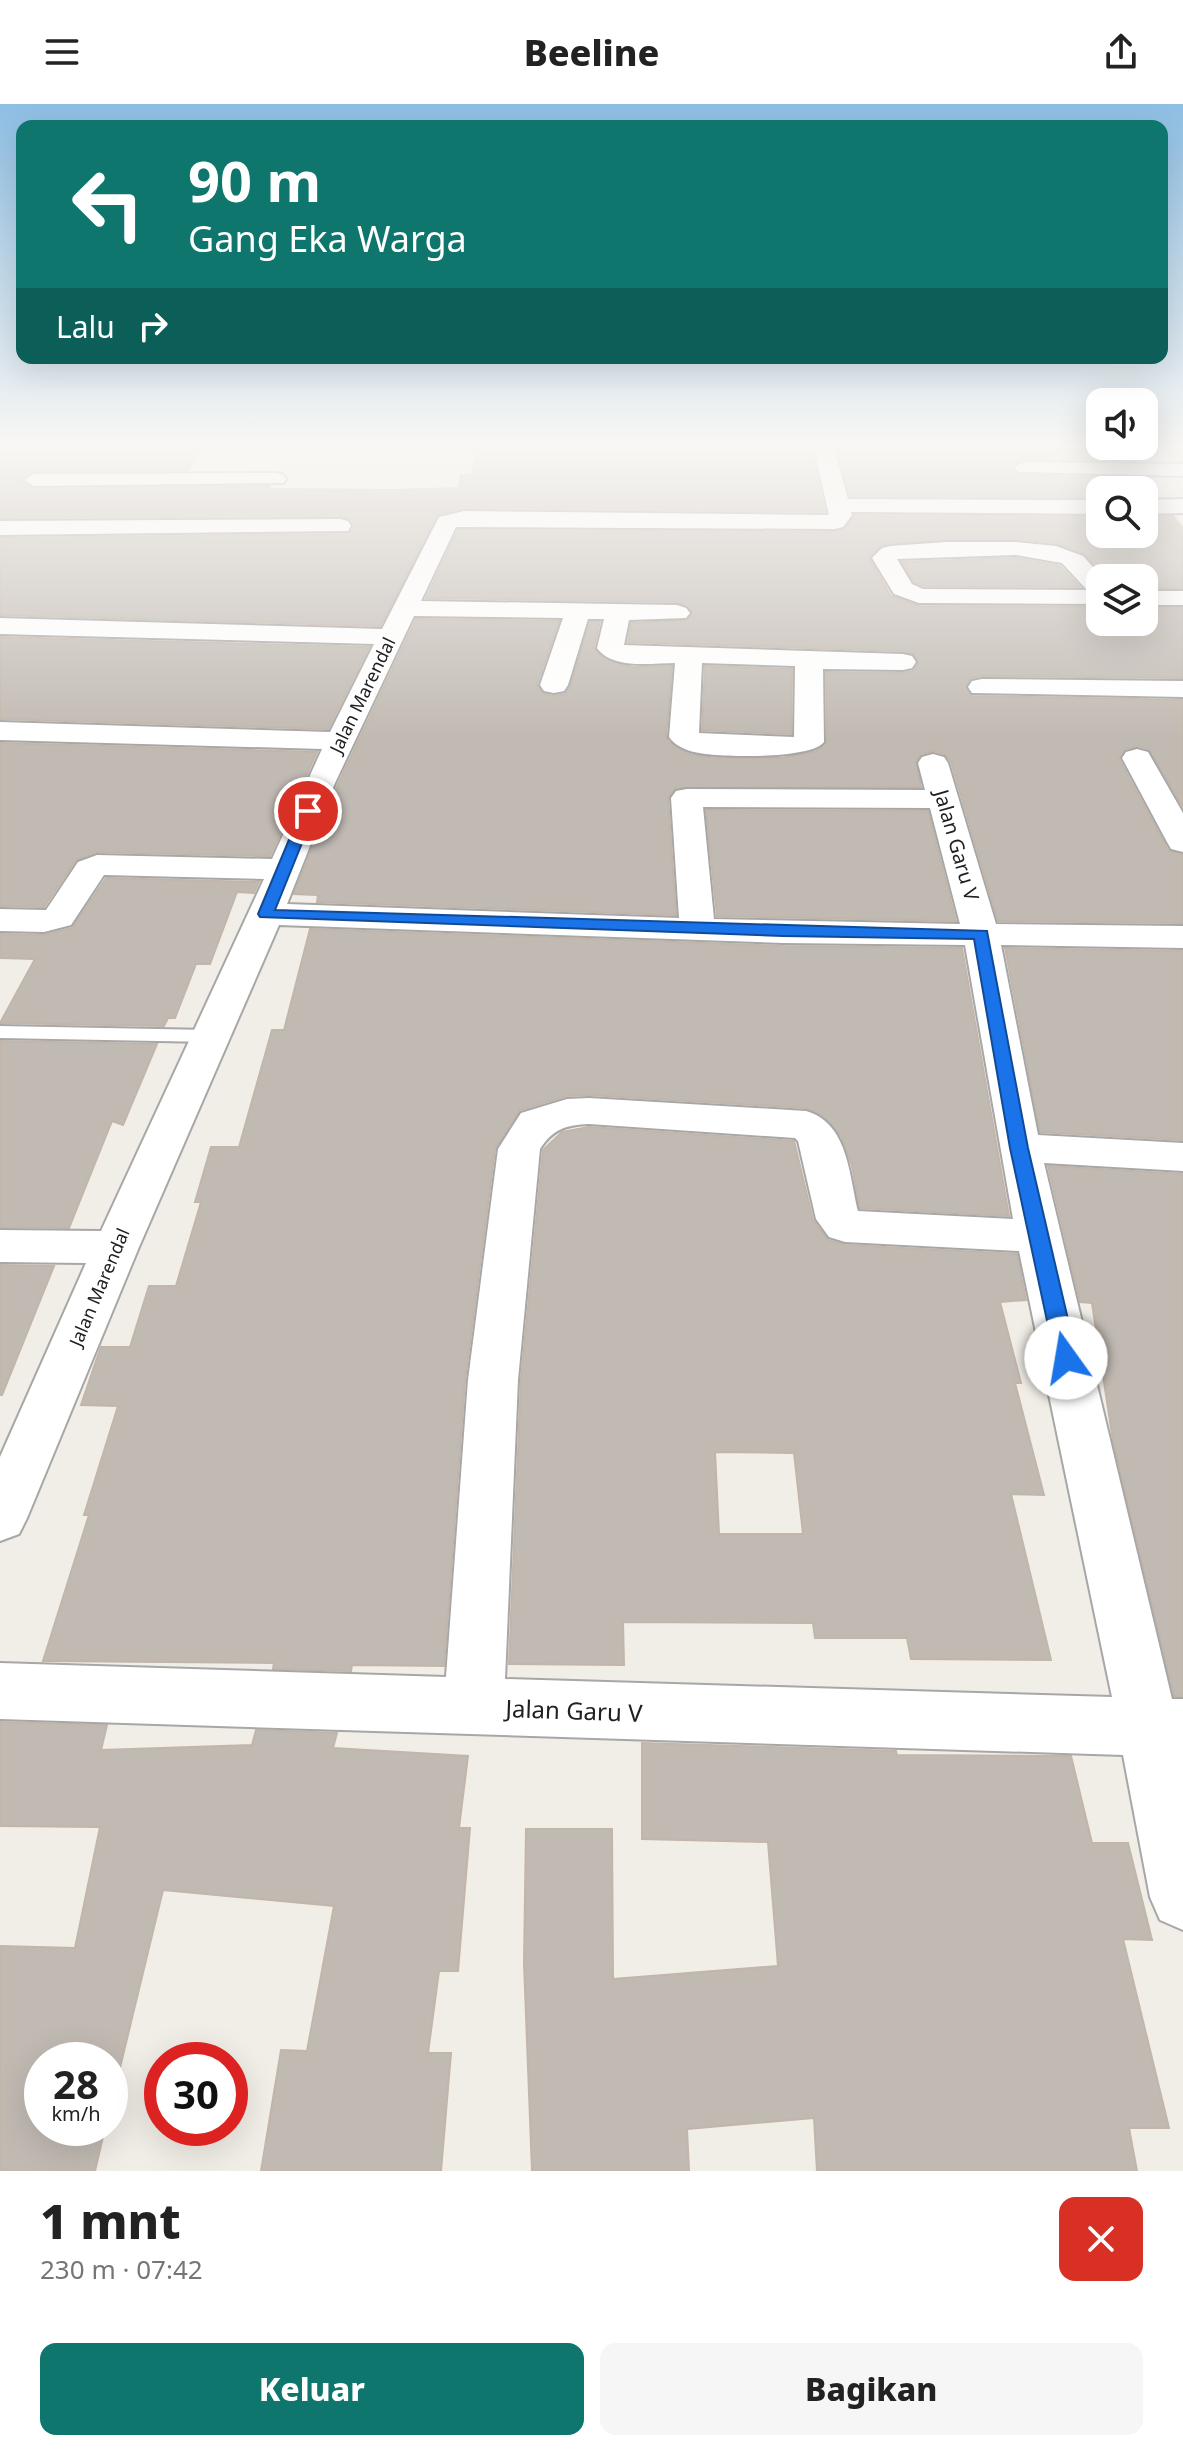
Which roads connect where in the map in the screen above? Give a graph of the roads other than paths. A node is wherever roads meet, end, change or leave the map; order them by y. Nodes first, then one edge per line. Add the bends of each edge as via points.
1 (436, 545) edge
2 (1086, 576) edge
3 (1086, 597) edge
4 (1158, 598) edge
5 (1183, 598) edge
6 (577, 613) junction
7 (618, 613) junction
8 (677, 613) dead end
9 (398, 622) junction
10 (0, 626) edge
11 (689, 655) junction
12 (806, 661) junction
13 (903, 662) dead end
14 (554, 685) dead end
15 (982, 687) dead end
16 (1183, 689) edge
17 (0, 731) edge
18 (339, 741) junction
19 (1137, 758) dead end
20 (1183, 842) edge
21 (284, 869) junction
22 (266, 914) junction
23 (0, 920) edge
24 (697, 929) junction
25 (981, 934) junction
26 (1183, 937) edge
27 (0, 1032) edge
28 (210, 1036) junction
29 (1019, 1148) junction
30 (1183, 1157) edge
31 (1039, 1236) junction
32 (0, 1246) edge
33 (116, 1247) junction
34 (0, 1518) edge
35 (0, 1691) edge
36 (474, 1707) junction
37 (1166, 1727) edge
38 (1183, 1897) edge

1 - 9 street, Jalan Marendal
2 - 3 street via 1068,557 1041,551 909,551 884,558 903,589 919,596
4 - 5 street
6 - 7 street
6 - 9 street
6 - 14 street
7 - 8 street
7 - 11 street via 613,651
9 - 10 street
9 - 18 street, Jalan Marendal
11 - 12 street via 787,656
11 - 12 street via 684,737 698,744 794,747 809,742
12 - 13 street
15 - 16 street
17 - 18 street
18 - 21 street, Jalan Marendal
19 - 20 street
21 - 22 street, Jalan Marendal
21 - 23 street via 97,865 53,920
22 - 24 street
22 - 28 street, Jalan Marendal
24 - 25 street
24 - 25 street, Jalan Garu V via 685,786 939,781
25 - 26 street
25 - 29 street, Jalan Garu V
27 - 28 lane
28 - 33 street, Jalan Marendal
29 - 30 street
29 - 31 street, Jalan Garu V
31 - 36 street via 845,1226 838,1219 818,1135 806,1125 589,1111 536,1123 519,1149 493,1380
31 - 37 street, Jalan Garu V
32 - 33 street
33 - 34 street, Jalan Marendal
35 - 36 street, Jalan Garu V
36 - 37 street, Jalan Garu V
37 - 38 street, Jalan Garu V

